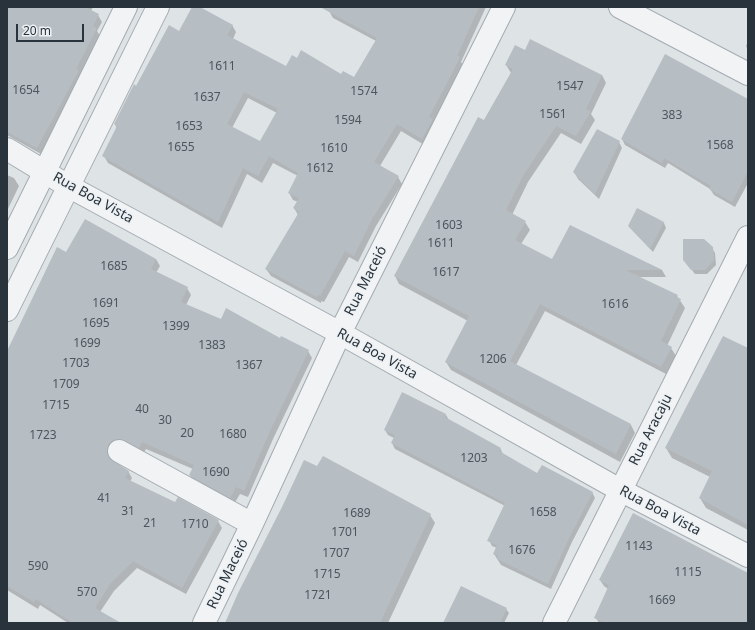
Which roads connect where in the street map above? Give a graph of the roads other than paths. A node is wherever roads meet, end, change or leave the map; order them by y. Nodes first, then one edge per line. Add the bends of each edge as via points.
1 (126, 7) edge
2 (158, 7) edge
3 (504, 7) edge
4 (620, 7) edge
5 (748, 74) edge
6 (7, 149) edge
7 (44, 170) junction
8 (68, 186) junction
9 (748, 237) edge
10 (7, 248) edge
11 (7, 310) edge
12 (340, 333) junction
13 (119, 451) dead end
14 (620, 490) junction
15 (252, 524) junction
16 (748, 556) edge
17 (204, 623) edge
18 (554, 623) edge

1 - 7 street
2 - 8 street
3 - 12 street, Rua Maceió
4 - 5 street
6 - 7 street, Rua Boa Vista
7 - 8 street, Rua Boa Vista
7 - 10 street
8 - 11 street
8 - 12 street, Rua Boa Vista
9 - 14 street, Rua Aracaju
12 - 14 street, Rua Boa Vista
12 - 15 street, Rua Maceió
13 - 15 street
14 - 16 street, Rua Boa Vista
14 - 18 street, Rua Aracaju
15 - 17 street, Rua Maceió

